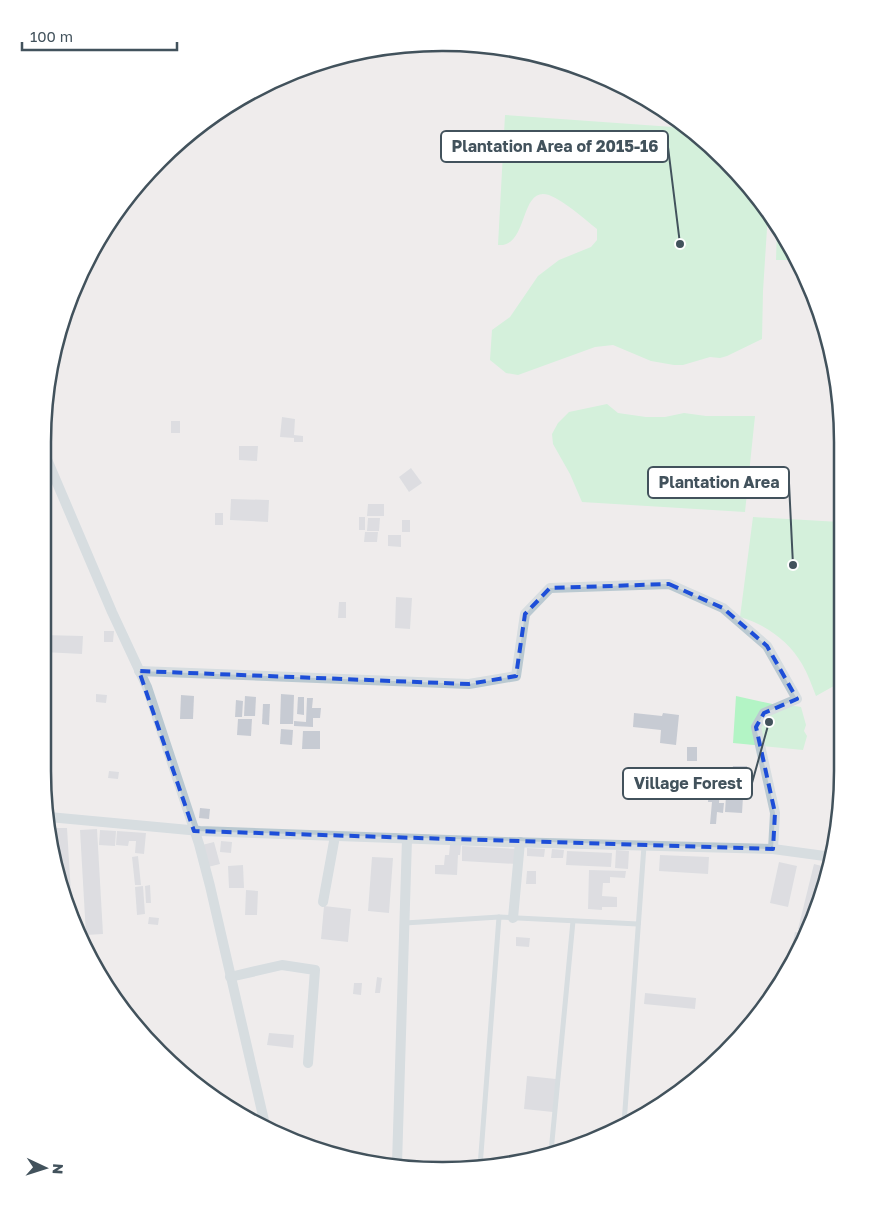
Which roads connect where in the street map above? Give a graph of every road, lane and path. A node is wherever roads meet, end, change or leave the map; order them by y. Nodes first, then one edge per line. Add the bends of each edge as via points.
1 (51, 471) edge
2 (139, 672) junction
3 (54, 818) edge
4 (194, 831) junction
5 (335, 836) junction
6 (407, 839) junction
7 (520, 842) junction
8 (644, 846) junction
9 (773, 849) junction
10 (824, 856) edge
11 (323, 902) dead end
12 (499, 917) junction
13 (513, 918) junction
14 (573, 921) junction
15 (405, 923) junction
16 (638, 924) junction
17 (230, 977) junction
18 (308, 1063) dead end
19 (625, 1116) edge
20 (263, 1118) edge
21 (552, 1146) edge
22 (397, 1159) edge
23 (481, 1160) edge

1 - 2 street
2 - 4 street
2 - 9 street via 469,684 516,676 526,614 550,588 669,584 723,608 767,646 797,699 764,713 756,727 774,813
3 - 4 street
4 - 5 street
4 - 17 street
5 - 6 street
5 - 11 street
6 - 7 street
6 - 15 street
7 - 8 street
7 - 13 street
8 - 9 street
8 - 16 lane
9 - 10 street
12 - 13 lane
12 - 15 lane
12 - 23 lane
13 - 14 lane
14 - 16 lane
14 - 21 lane
15 - 22 street
16 - 19 lane
17 - 18 street via 282,965 315,970
17 - 20 street

